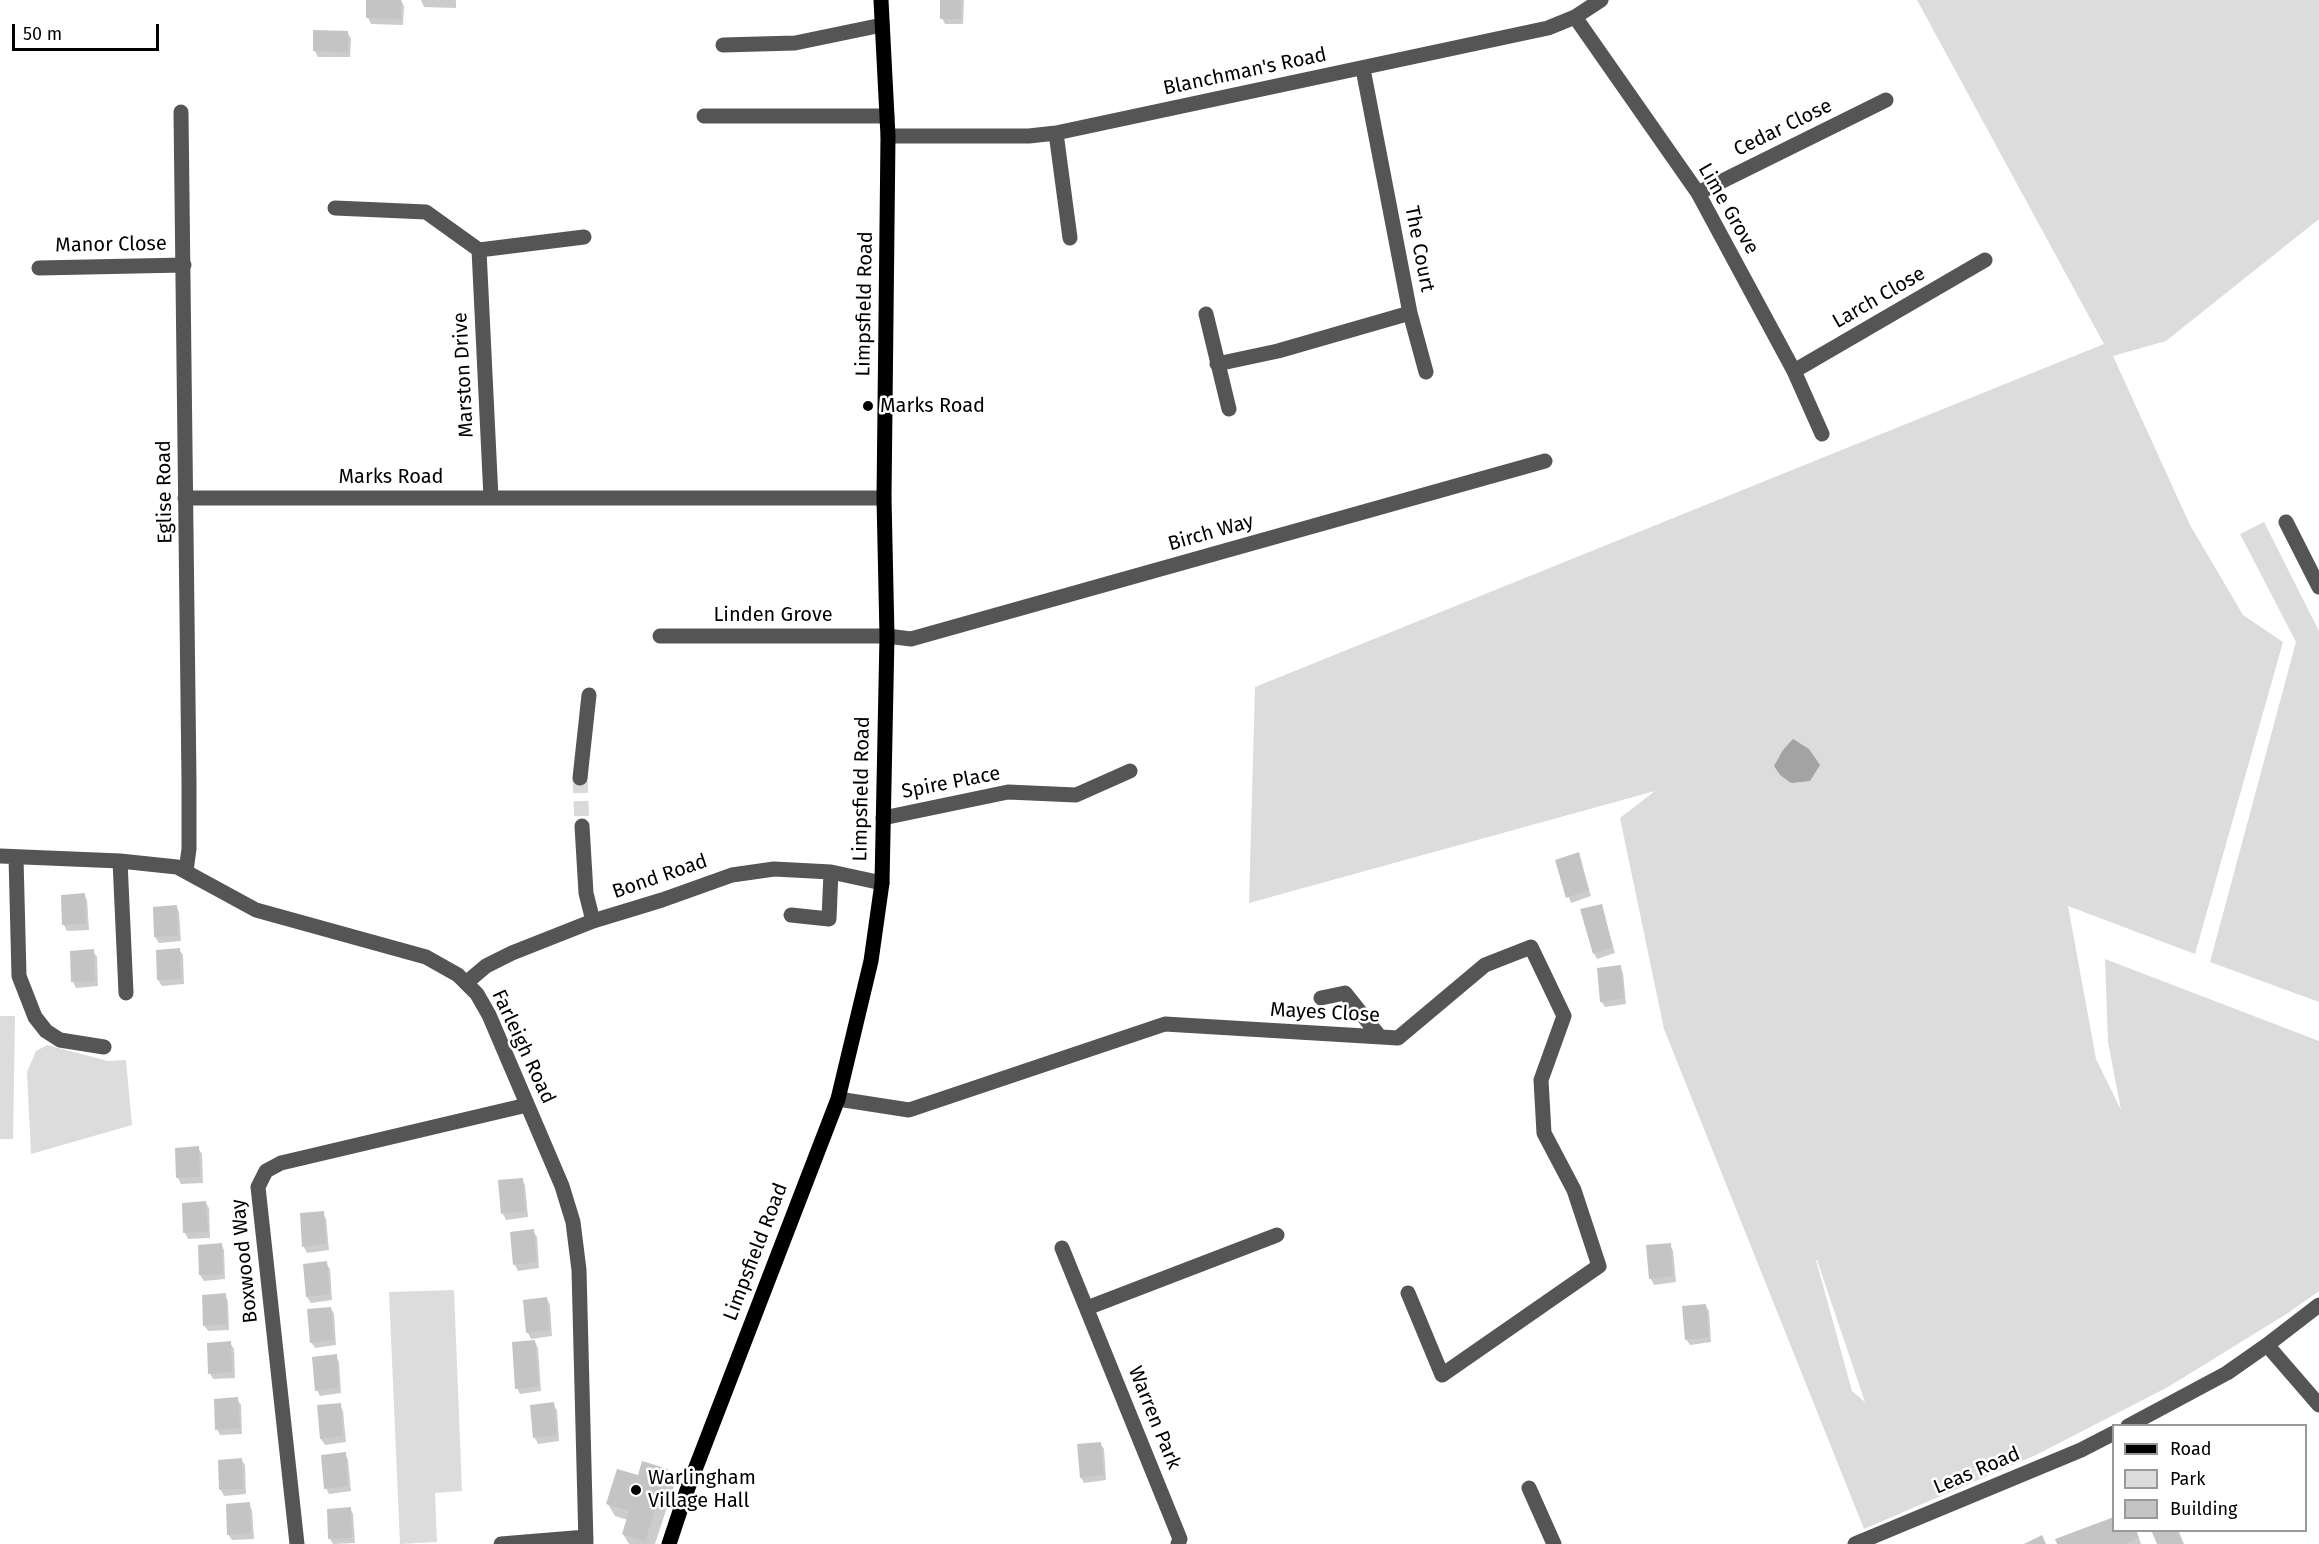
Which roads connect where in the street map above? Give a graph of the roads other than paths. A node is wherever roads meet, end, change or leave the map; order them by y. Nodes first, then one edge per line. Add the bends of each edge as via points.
1 (881, 0) edge
2 (1600, 0) edge
3 (1575, 17) junction
4 (882, 26) junction
5 (723, 45) dead end
6 (1363, 69) junction
7 (1886, 100) dead end
8 (182, 112) dead end
9 (705, 116) dead end
10 (887, 116) junction
11 (1056, 133) junction
12 (888, 136) junction
13 (1698, 193) junction
14 (335, 208) dead end
15 (584, 237) dead end
16 (1070, 238) dead end
17 (479, 250) junction
18 (1985, 260) dead end
19 (184, 265) junction
20 (39, 268) dead end
21 (1410, 313) junction
22 (1206, 314) dead end
23 (1217, 364) junction
24 (1794, 371) junction
25 (1426, 372) dead end
26 (1228, 409) dead end
27 (1822, 434) dead end
28 (1545, 461) dead end
29 (185, 498) junction
30 (490, 498) junction
31 (884, 498) junction
32 (2286, 522) dead end
33 (2319, 587) edge
34 (660, 636) dead end
35 (887, 636) junction
36 (589, 695) dead end
37 (1130, 771) dead end
38 (580, 778) tunnel mouth
39 (883, 818) junction
40 (582, 826) tunnel mouth
41 (0, 856) edge
42 (16, 857) junction
43 (120, 861) junction
44 (186, 871) junction
45 (831, 872) junction
46 (882, 883) junction
47 (791, 915) dead end
48 (593, 921) junction
49 (466, 983) junction
50 (126, 993) dead end
51 (1321, 998) dead end
52 (1380, 1037) junction
53 (104, 1047) dead end
54 (838, 1099) junction
55 (527, 1105) junction
56 (1277, 1235) dead end
57 (1062, 1248) dead end
58 (1408, 1293) dead end
59 (2319, 1305) edge
60 (1088, 1308) junction
61 (2267, 1345) junction
62 (2319, 1405) edge
63 (2130, 1424) edge
64 (2112, 1434) edge
65 (1529, 1488) dead end
66 (586, 1540) edge
67 (297, 1544) edge
68 (501, 1544) edge
69 (669, 1544) edge
70 (1178, 1544) edge
71 (1554, 1544) edge
72 (1856, 1544) edge

1 - 4 main road, Limpsfield Road
2 - 3 street, Blanchman's Road
3 - 6 street, Blanchman's Road via 1548,28
3 - 13 street, Lime Grove
4 - 5 street via 795,43
4 - 10 main road, Limpsfield Road
6 - 11 street, Blanchman's Road
6 - 21 street, The Court
7 - 13 street, Cedar Close
8 - 19 street, Eglise Road
9 - 10 street
10 - 12 main road, Limpsfield Road
11 - 12 street, Blanchman's Road
11 - 16 street
12 - 31 main road, Limpsfield Road
13 - 24 street, Lime Grove
14 - 17 street via 426,212
15 - 17 street
17 - 30 street, Marston Drive
18 - 24 street, Larch Close
19 - 20 street, Manor Close
19 - 29 street, Eglise Road
21 - 23 street, The Court via 1278,351
21 - 25 street
22 - 23 street
23 - 26 street
24 - 27 street, Lime Grove
28 - 35 street, Birch Way via 911,639
29 - 30 street, Marks Road
29 - 44 street, Eglise Road via 189,815
30 - 31 street, Marks Road
31 - 35 main road, Limpsfield Road
32 - 33 street
34 - 35 street, Linden Grove
35 - 39 main road, Limpsfield Road
36 - 38 street
37 - 39 street, Spire Place via 1076,795 1008,792
39 - 46 main road, Limpsfield Road
40 - 48 street via 586,893
41 - 42 street, Farleigh Road
42 - 43 street, Farleigh Road
42 - 53 street via 19,976 35,1017 60,1040
43 - 44 street, Farleigh Road via 167,865
43 - 50 street
44 - 49 street, Farleigh Road via 256,910 426,957 449,968
45 - 46 street, Bond Road
45 - 47 street via 829,919
45 - 48 street, Bond Road via 774,869 732,875
46 - 54 main road, Limpsfield Road via 871,961
48 - 49 street, Bond Road via 498,959
49 - 55 street, Farleigh Road via 484,1004
51 - 52 street via 1345,993
52 - 54 street, Mayes Close via 1165,1024 909,1110
52 - 58 street, Mayes Close via 1398,1038 1485,965 1531,947 1564,1016 1541,1080 1544,1133 1574,1190 1599,1266 1442,1376
54 - 69 main road, Limpsfield Road
55 - 66 street, Farleigh Road via 568,1204 578,1254
55 - 67 street, Boxwood Way via 281,1163 266,1171 258,1187
56 - 60 street
57 - 60 street, Warren Park
59 - 61 street
60 - 70 street, Warren Park via 1180,1539
61 - 62 street
61 - 63 street via 2227,1373
64 - 72 street, Leas Road
65 - 71 street
66 - 68 street

